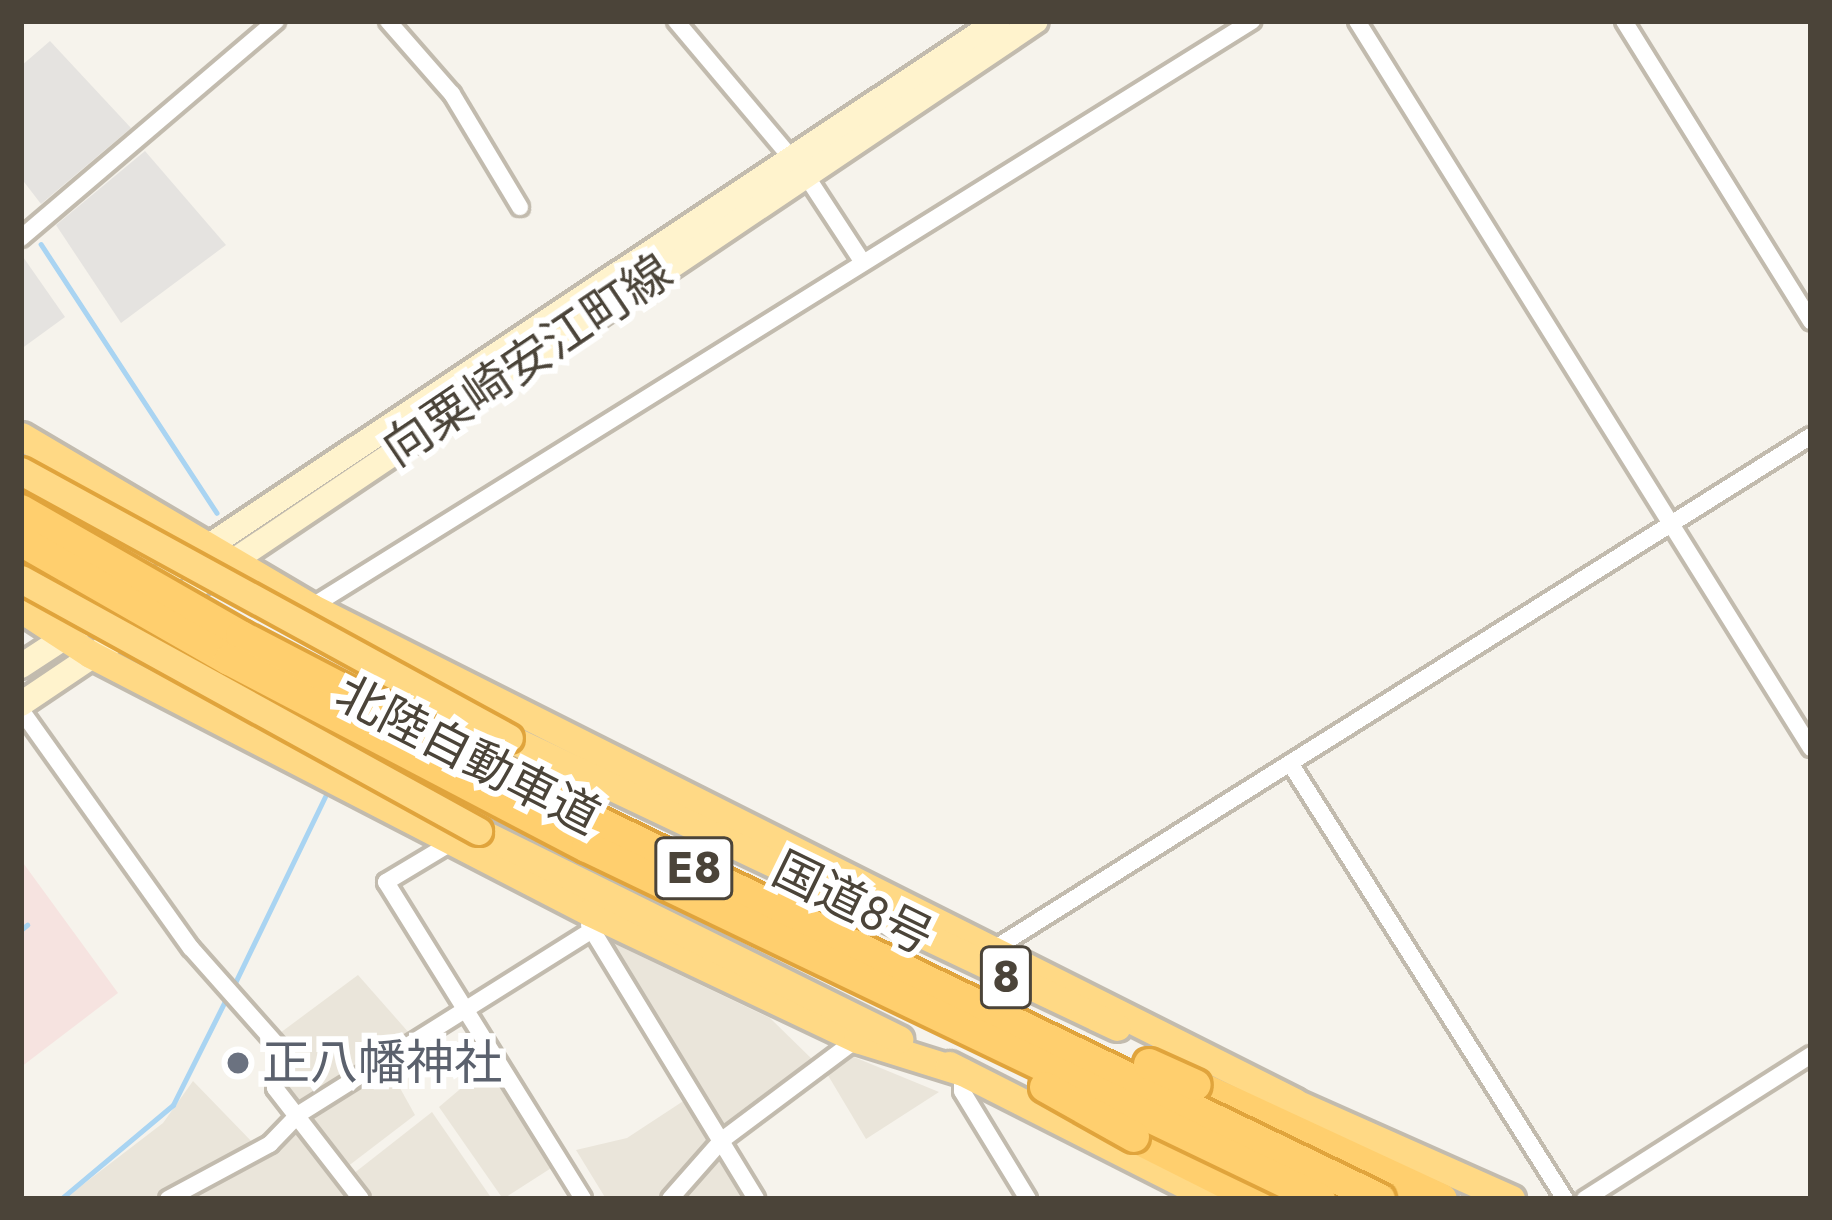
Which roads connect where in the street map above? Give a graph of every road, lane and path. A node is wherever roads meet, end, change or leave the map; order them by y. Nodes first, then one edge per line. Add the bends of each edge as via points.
1 (276, 21) edge
2 (388, 21) edge
3 (676, 21) edge
4 (998, 21) edge
5 (1036, 21) edge
6 (1252, 21) edge
7 (1357, 21) edge
8 (1624, 21) edge
9 (796, 167) junction
10 (520, 207) dead end
11 (21, 238) edge
12 (862, 261) junction
13 (1811, 321) edge
14 (21, 436) edge
15 (1811, 436) edge
16 (21, 471) edge
17 (21, 510) edge
18 (1672, 523) junction
19 (21, 541) edge
20 (220, 555) junction
21 (21, 579) edge
22 (311, 608) junction
23 (21, 609) edge
24 (64, 637) junction
25 (91, 654) junction
26 (21, 666) edge
27 (21, 707) edge
28 (1811, 748) edge
29 (1291, 763) junction
30 (451, 842) junction
31 (695, 899) junction
32 (784, 911) junction
33 (589, 922) junction
34 (997, 946) junction
35 (971, 961) junction
36 (465, 1011) junction
37 (867, 1033) junction
38 (1811, 1055) edge
39 (962, 1072) junction
40 (1295, 1102) junction
41 (299, 1114) junction
42 (722, 1140) junction
43 (1428, 1192) edge
44 (168, 1199) edge
45 (361, 1199) edge
46 (584, 1199) edge
47 (670, 1199) edge
48 (756, 1199) edge
49 (1028, 1199) edge
50 (1213, 1199) edge
51 (1257, 1199) edge
52 (1320, 1199) edge
53 (1380, 1199) edge
54 (1511, 1199) edge
55 (1565, 1199) edge
56 (1585, 1199) edge

1 - 11 street
2 - 10 street via 452,94
3 - 9 street
4 - 9 main road, 向粟崎安江町線
5 - 9 main road, 向粟崎安江町線
6 - 12 street
7 - 18 street
8 - 13 street
9 - 12 street
9 - 20 main road, 向粟崎安江町線
12 - 22 street
14 - 20 highway
15 - 18 street
16 - 35 highway, 国道8号 / 8, bridge via 509,738
17 - 32 highway, 北陸自動車道 / E8, bridge via 409,725
18 - 28 street
18 - 29 street
19 - 31 highway, 北陸自動車道 / E8, bridge via 229,660
20 - 22 highway
20 - 24 main road, 向粟崎安江町線
20 - 25 main road, 向粟崎安江町線
21 - 37 highway, bridge via 161,663
22 - 34 highway
23 - 24 highway
24 - 25 highway
24 - 26 main road, 向粟崎安江町線
25 - 27 main road, 向粟崎安江町線
25 - 30 highway
27 - 41 street via 228,993 279,1047 275,1088
29 - 34 street
29 - 55 street
30 - 33 highway
30 - 36 street via 386,882
31 - 51 highway, bridge
31 - 52 highway, 北陸自動車道 / E8, bridge
32 - 43 highway, bridge
32 - 53 highway, 北陸自動車道 / E8, bridge
33 - 36 street
33 - 37 highway
33 - 42 street
34 - 40 highway
35 - 37 street
35 - 40 highway, 国道8号 / 8
36 - 41 street
36 - 46 street
37 - 39 highway
37 - 42 street
38 - 56 street
39 - 49 street via 962,1091
39 - 50 highway, 8
40 - 54 highway, 国道8号 / 8
41 - 44 street via 270,1144
41 - 45 street
42 - 47 street
42 - 48 street

